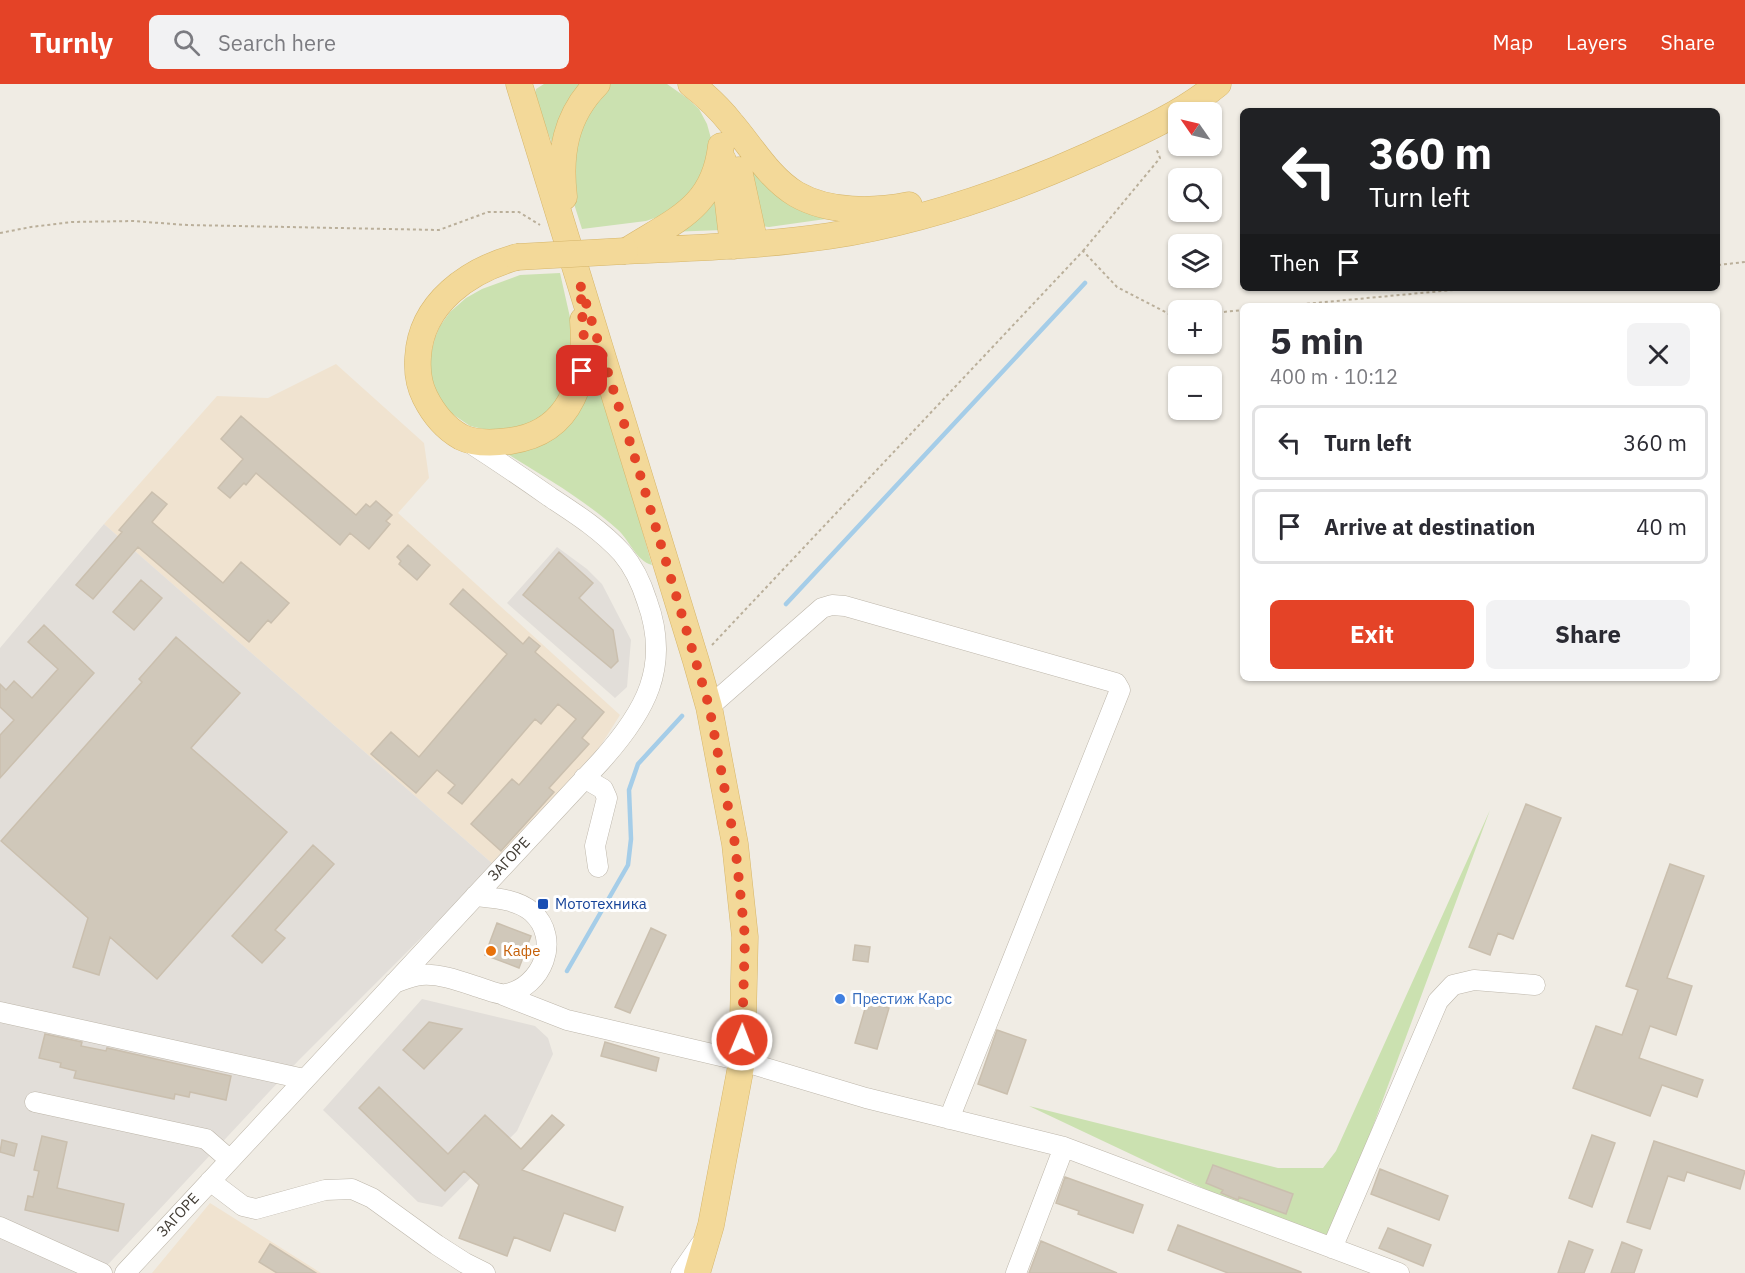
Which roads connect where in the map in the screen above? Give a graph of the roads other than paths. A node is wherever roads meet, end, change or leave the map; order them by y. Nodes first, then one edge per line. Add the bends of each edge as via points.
1 (519, 84) edge
2 (597, 84) edge
3 (691, 84) edge
4 (1218, 84) edge
5 (721, 113) junction
6 (721, 147) junction
7 (1039, 178) junction
8 (568, 242) junction
9 (744, 245) junction
10 (625, 251) junction
11 (580, 284) junction
12 (462, 438) junction
13 (709, 706) junction
14 (584, 778) junction
15 (598, 867) dead end
16 (475, 896) junction
17 (394, 983) junction
18 (1535, 985) dead end
19 (503, 995) junction
20 (0, 1012) edge
21 (742, 1061) junction
22 (304, 1079) junction
23 (35, 1102) dead end
24 (949, 1119) junction
25 (1064, 1147) junction
26 (230, 1160) junction
27 (210, 1181) junction
28 (0, 1227) edge
29 (709, 1232) junction
30 (1332, 1248) junction
31 (1373, 1269) edge
32 (102, 1273) edge
33 (125, 1273) edge
34 (485, 1273) edge
35 (681, 1273) edge
36 (697, 1273) edge
37 (1016, 1273) edge
38 (1399, 1273) edge

1 - 8 main road
2 - 8 main road via 578,107 564,147 562,176
3 - 5 main road
4 - 7 main road via 1199,100 1148,129
5 - 6 main road
5 - 7 main road via 790,189 808,200 843,208 893,208
5 - 9 main road
6 - 9 main road
6 - 10 main road via 715,179 701,200
7 - 9 main road via 974,201 875,227
8 - 11 main road
9 - 10 main road
10 - 12 main road, bridge via 516,257 455,287 436,308 422,335 418,365 423,392 438,418
11 - 12 main road via 584,359 568,407 551,425 527,437 499,442
11 - 13 main road
12 - 14 street, ЗАГОРЕ via 608,539 624,555 646,596 657,639 651,684 633,723
13 - 21 main road via 735,844 745,937
13 - 24 street via 822,608 832,605 1116,684 1120,690
14 - 15 street via 603,789 607,798 595,846
14 - 16 street, ЗАГОРЕ
16 - 17 street, ЗАГОРЕ
16 - 19 street via 521,906 532,913 546,935 545,958 535,978 526,987
17 - 19 street via 421,975 444,977
17 - 22 street, ЗАГОРЕ
18 - 30 street via 1474,980 1453,985 1438,1001
19 - 21 street via 567,1020
20 - 22 street
21 - 24 street
21 - 29 main road
22 - 26 street, ЗАГОРЕ
23 - 26 street via 206,1139
24 - 25 street
25 - 30 street
25 - 37 street
26 - 27 street, ЗАГОРЕ
27 - 33 street, ЗАГОРЕ
27 - 34 street via 243,1206 256,1209 325,1190 352,1189 372,1198
28 - 32 street
29 - 35 street
29 - 36 main road
30 - 31 street
31 - 38 street

